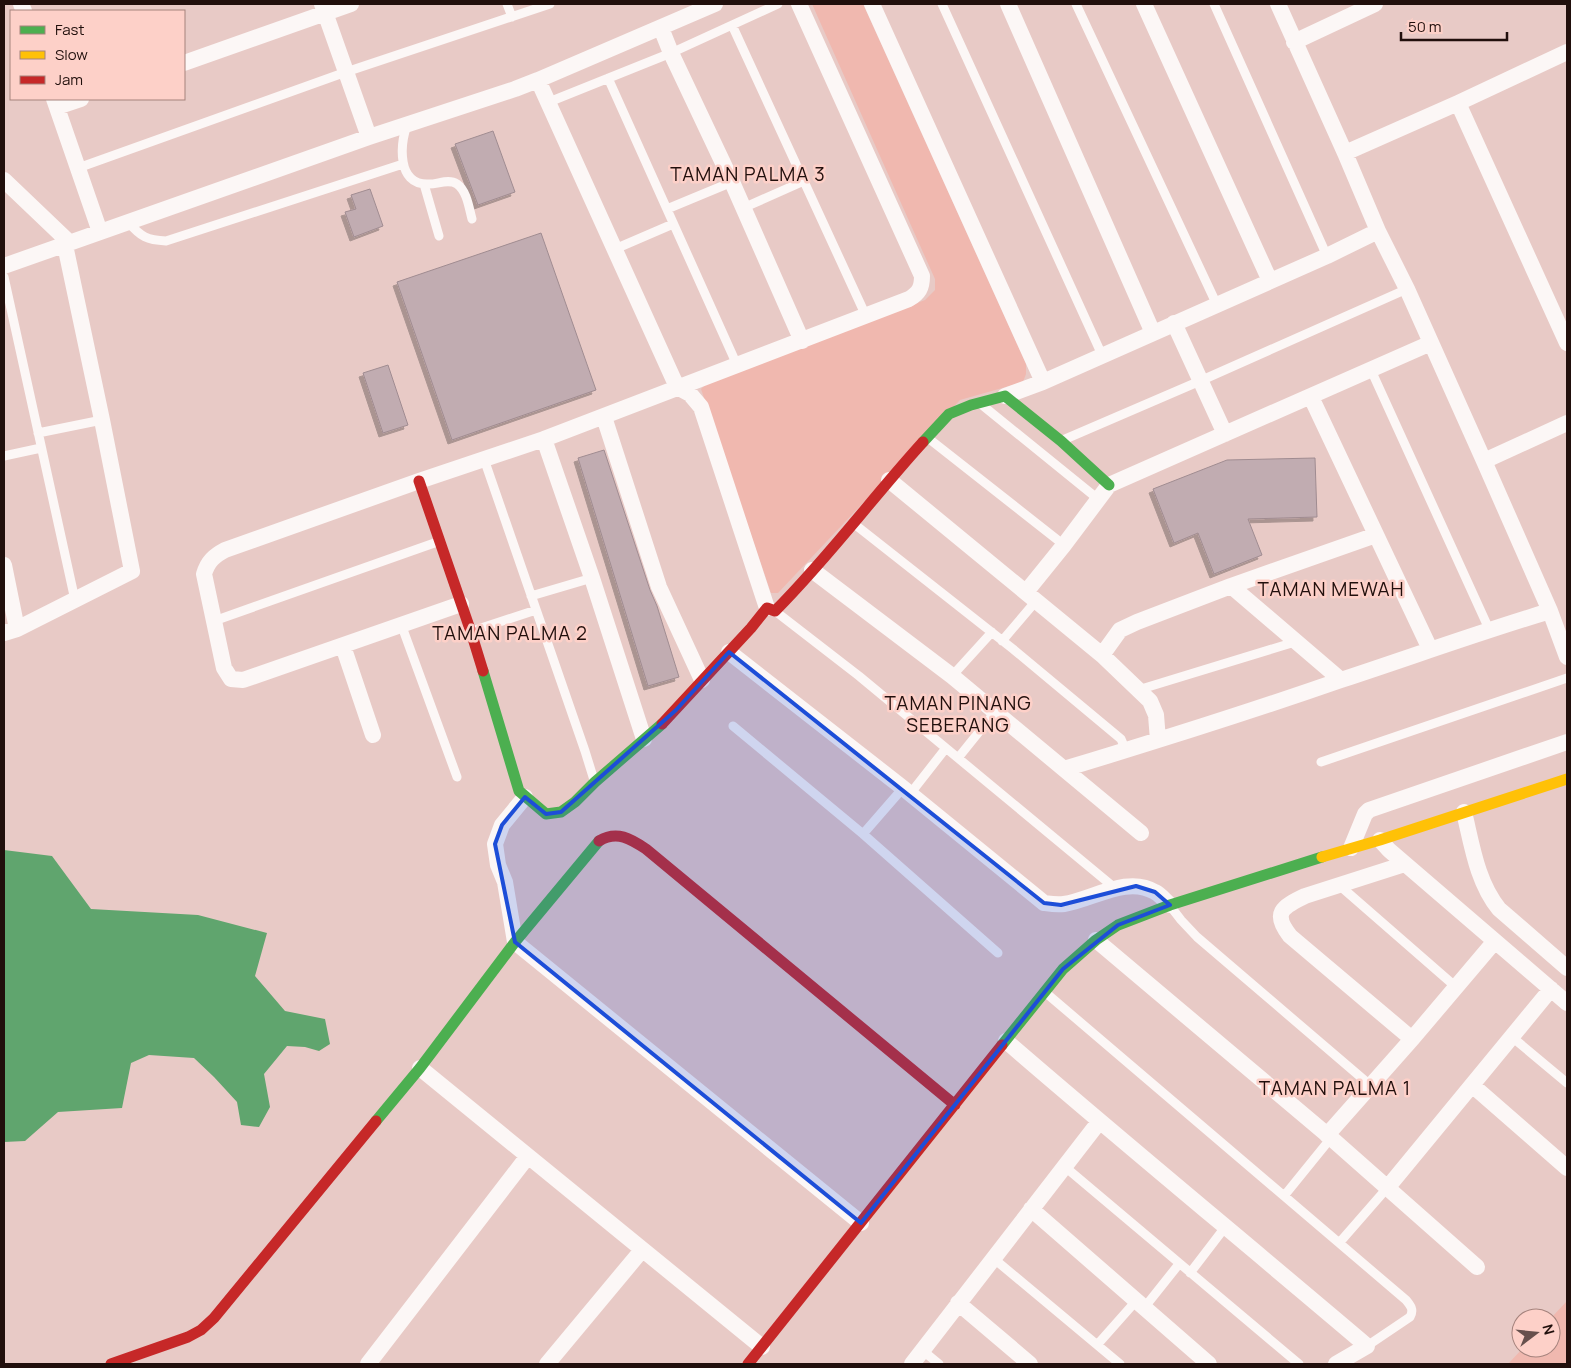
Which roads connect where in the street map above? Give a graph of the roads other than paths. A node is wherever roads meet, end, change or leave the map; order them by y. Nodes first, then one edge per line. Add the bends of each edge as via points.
1 (351, 4) edge
2 (507, 4) edge
3 (550, 4) edge
4 (715, 4) edge
5 (778, 4) edge
6 (799, 4) edge
7 (872, 4) edge
8 (942, 4) edge
9 (1008, 4) edge
10 (1076, 4) edge
11 (1144, 4) edge
12 (1214, 4) edge
13 (1278, 4) edge
14 (1375, 4) edge
15 (323, 8) edge
16 (512, 17) junction
17 (732, 25) junction
18 (661, 28) junction
19 (1294, 42) junction
20 (1567, 52) edge
21 (671, 53) junction
22 (185, 63) edge
23 (346, 72) junction
24 (608, 78) junction
25 (538, 80) junction
26 (76, 100) edge
27 (548, 102) junction
28 (56, 103) edge
29 (1458, 103) junction
30 (407, 125) junction
31 (369, 138) junction
32 (1345, 153) junction
33 (403, 164) junction
34 (78, 168) junction
35 (4, 180) edge
36 (804, 181) junction
37 (732, 182) junction
38 (424, 184) junction
39 (743, 208) junction
40 (667, 209) junction
41 (472, 219) dead end
42 (128, 222) junction
43 (673, 224) junction
44 (1378, 231) junction
45 (100, 232) junction
46 (439, 236) dead end
47 (68, 244) junction
48 (614, 249) junction
49 (1327, 256) junction
50 (4, 266) edge
51 (4, 276) edge
52 (1270, 281) junction
53 (1407, 289) junction
54 (1217, 305) junction
55 (866, 316) junction
56 (1174, 323) junction
57 (1153, 333) junction
58 (802, 341) junction
59 (1431, 343) junction
60 (1567, 344) edge
61 (1102, 356) junction
62 (737, 365) junction
63 (1371, 370) junction
64 (1200, 381) junction
65 (1044, 382) junction
66 (677, 387) junction
67 (1005, 396) junction
68 (1312, 397) junction
69 (979, 402) junction
70 (604, 417) junction
71 (102, 420) junction
72 (1567, 423) edge
73 (38, 433) junction
74 (1225, 434) junction
75 (928, 438) junction
76 (544, 439) junction
77 (1061, 441) junction
78 (42, 448) junction
79 (4, 456) edge
80 (484, 459) junction
81 (1484, 461) junction
82 (889, 480) junction
83 (419, 481) junction
84 (1108, 485) junction
85 (1098, 499) junction
86 (852, 523) junction
87 (1376, 535) junction
88 (440, 541) junction
89 (1064, 545) junction
90 (4, 565) edge
91 (812, 570) junction
92 (592, 578) junction
93 (1231, 586) junction
94 (531, 596) junction
95 (1031, 596) junction
96 (75, 600) junction
97 (461, 604) junction
98 (536, 610) junction
99 (771, 610) junction
100 (1550, 611) junction
101 (214, 622) junction
102 (401, 624) junction
103 (1489, 629) junction
104 (10, 631) edge
105 (471, 632) junction
106 (992, 632) junction
107 (1002, 641) junction
108 (1295, 642) junction
109 (343, 646) junction
110 (1430, 649) junction
111 (729, 652) junction
112 (1102, 655) junction
113 (1567, 657) edge
114 (952, 676) junction
115 (1567, 678) edge
116 (702, 680) junction
117 (1341, 680) junction
118 (1138, 690) junction
119 (995, 712) junction
120 (733, 726) dead end
121 (373, 735) dead end
122 (644, 739) junction
123 (1158, 740) junction
124 (1567, 742) edge
125 (946, 748) junction
126 (1126, 750) junction
127 (958, 758) junction
128 (1321, 762) dead end
129 (1064, 769) junction
130 (457, 777) dead end
131 (1567, 778) edge
132 (595, 782) junction
133 (906, 791) junction
134 (525, 797) junction
135 (1464, 812) junction
136 (1141, 833) dead end
137 (863, 834) junction
138 (1380, 840) junction
139 (1351, 848) junction
140 (1405, 864) junction
141 (1339, 885) junction
142 (1116, 889) junction
143 (1170, 906) junction
144 (1096, 940) junction
145 (1495, 941) junction
146 (514, 942) junction
147 (998, 953) dead end
148 (1561, 955) edge
149 (1567, 968) edge
150 (1456, 987) junction
151 (1551, 989) junction
152 (1045, 992) junction
153 (1567, 1003) edge
154 (1512, 1037) junction
155 (1412, 1039) junction
156 (1006, 1041) junction
157 (420, 1068) junction
158 (1567, 1083) edge
159 (1370, 1085) junction
160 (1472, 1085) junction
161 (955, 1105) junction
162 (1099, 1122) junction
163 (1329, 1137) junction
164 (528, 1156) junction
165 (1064, 1166) junction
166 (1567, 1168) edge
167 (1388, 1187) junction
168 (1284, 1196) junction
169 (1031, 1209) junction
170 (861, 1223) junction
171 (1226, 1226) junction
172 (1340, 1242) junction
173 (642, 1250) junction
174 (993, 1258) junction
175 (1179, 1264) junction
176 (1477, 1267) dead end
177 (1190, 1273) junction
178 (958, 1303) junction
179 (1140, 1304) junction
180 (1097, 1345) junction
181 (1367, 1346) junction
182 (762, 1348) junction
183 (922, 1350) junction
184 (156, 1357) edge
185 (371, 1363) edge
186 (111, 1364) edge
187 (547, 1364) edge
188 (748, 1364) edge
189 (912, 1364) edge
190 (939, 1364) edge
191 (1030, 1364) edge
192 (1120, 1364) edge
193 (1208, 1364) edge
194 (1299, 1364) edge
195 (1336, 1364) edge

1 - 15 street
2 - 16 lane
3 - 16 lane
4 - 18 street
5 - 17 lane
6 - 55 street via 922,276 922,285 909,300
7 - 65 street
8 - 61 lane
9 - 57 street
10 - 54 lane
11 - 52 street
12 - 49 lane
13 - 19 street
14 - 19 street
15 - 22 street
15 - 23 street
16 - 23 lane
17 - 21 lane
17 - 36 lane
18 - 21 street
18 - 25 street
19 - 32 street
20 - 29 street
21 - 24 lane
21 - 37 street
23 - 31 street
23 - 34 lane
24 - 27 lane
24 - 40 lane
25 - 27 street
25 - 30 street
26 - 28 street
27 - 48 street
28 - 34 street
29 - 32 street
29 - 60 street
30 - 31 street
30 - 33 lane via 402,138
31 - 42 street
32 - 44 street
33 - 38 lane via 410,178
33 - 42 lane via 166,240 151,240 139,234
34 - 45 street
35 - 47 street
36 - 39 lane
36 - 55 lane
37 - 39 street
37 - 40 lane
38 - 41 lane via 448,181 458,185 466,196
38 - 46 lane
39 - 58 street
40 - 43 lane
42 - 45 street
43 - 48 lane
43 - 62 lane
44 - 49 street
44 - 53 street
45 - 47 street
47 - 50 street
47 - 71 street
48 - 66 street
49 - 52 street
51 - 73 lane
52 - 54 street
53 - 59 street
53 - 64 lane
54 - 56 street
55 - 58 street
56 - 57 street
56 - 64 street
57 - 61 street
58 - 62 street
59 - 63 street
59 - 81 street
61 - 65 street
62 - 66 street
63 - 68 street
63 - 103 lane
64 - 74 street
64 - 77 lane
65 - 67 street
66 - 70 street
66 - 99 street via 690,394 701,407
67 - 69 street
67 - 77 street
68 - 74 street
68 - 87 street
69 - 75 street via 949,414
69 - 85 lane
70 - 76 street
70 - 116 street via 658,587
71 - 73 lane
71 - 96 street via 132,572
72 - 81 street
73 - 78 lane
74 - 84 street
75 - 82 street
75 - 89 lane
76 - 80 street
76 - 92 street
77 - 84 street
78 - 79 lane
78 - 96 lane
80 - 83 street
80 - 94 lane
81 - 100 street
82 - 86 street
82 - 95 street
83 - 88 street
83 - 101 street via 213,557 204,574
84 - 85 street
85 - 89 street
86 - 91 street
86 - 106 lane
87 - 93 street
87 - 110 street
88 - 97 street
88 - 101 lane
89 - 95 street
90 - 104 street
91 - 99 street
91 - 114 street
92 - 94 lane
92 - 122 street
93 - 108 street
93 - 112 street via 1120,630
94 - 98 lane
95 - 107 lane
95 - 112 street
96 - 104 street
97 - 102 street
97 - 105 street
98 - 105 lane
98 - 132 lane
99 - 111 street
99 - 125 lane via 859,676
100 - 103 street
100 - 113 street
101 - 109 street via 224,668 231,679 243,680
102 - 109 street
102 - 130 lane
103 - 110 street
105 - 134 street via 519,791
106 - 107 lane
106 - 114 lane
107 - 126 lane via 1121,739
108 - 117 street
108 - 118 lane
109 - 121 street
110 - 117 street
111 - 116 street
111 - 133 street
112 - 118 street
114 - 119 street
115 - 128 lane
116 - 122 street
117 - 123 street
118 - 123 street via 1154,708
119 - 127 lane
119 - 129 street
120 - 137 lane
122 - 132 street
123 - 126 street
124 - 139 street via 1369,810
125 - 127 lane
125 - 133 lane
126 - 129 street
127 - 142 lane
129 - 136 street
131 - 135 street
132 - 134 street via 561,812 546,814
133 - 137 lane
133 - 142 street via 1044,903 1068,904
134 - 146 street via 502,826 495,844 505,882
135 - 138 street
135 - 148 street via 1490,898 1499,909
137 - 147 lane
138 - 139 street
138 - 140 street
139 - 143 street
140 - 141 street
140 - 145 street
141 - 150 lane
141 - 155 street via 1289,903 1282,910 1282,927
142 - 143 street via 1136,886 1155,892
143 - 144 street via 1118,925
143 - 159 lane via 1197,937
144 - 152 street via 1063,969
144 - 163 street
145 - 150 street
145 - 151 street
146 - 157 street
146 - 161 street via 600,840 617,834 628,838 646,849
146 - 170 street
148 - 149 street
150 - 155 street
151 - 153 street
151 - 154 street
152 - 156 street
152 - 168 lane
154 - 158 lane
154 - 160 street
155 - 159 street
156 - 161 street
156 - 162 street
157 - 164 street
157 - 184 street via 214,1318 201,1330
159 - 163 street
160 - 166 street
160 - 167 street
161 - 170 street
162 - 165 street
162 - 171 street
163 - 167 street
163 - 168 lane
164 - 173 street
164 - 185 street
165 - 169 street
165 - 175 lane
167 - 172 lane
167 - 176 street
168 - 172 lane
169 - 174 street
169 - 179 street
170 - 182 street
171 - 177 lane
171 - 181 street
172 - 181 lane via 1411,1306 1410,1318
173 - 182 street
173 - 187 street
174 - 178 street
174 - 180 lane
175 - 177 lane
175 - 179 lane
177 - 194 lane
178 - 183 street
178 - 191 street
179 - 180 lane
179 - 193 street
180 - 192 lane
181 - 195 street
182 - 188 street
183 - 189 street
183 - 190 lane
184 - 186 street

